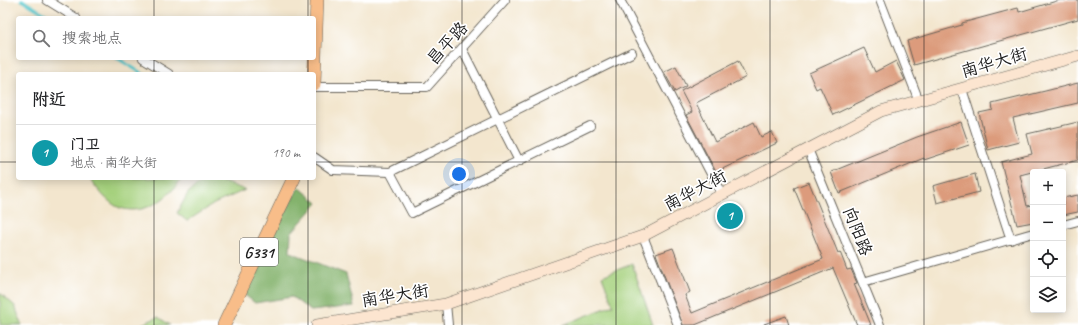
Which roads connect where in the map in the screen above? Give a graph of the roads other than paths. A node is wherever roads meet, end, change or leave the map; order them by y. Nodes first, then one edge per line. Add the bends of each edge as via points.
1 (47, 0) edge
2 (317, 0) edge
3 (505, 0) edge
4 (620, 0) edge
5 (880, 0) edge
6 (73, 16) edge
7 (316, 29) edge
8 (462, 49) junction
9 (632, 53) dead end
10 (1078, 56) edge
11 (146, 60) edge
12 (315, 60) edge
13 (166, 72) edge
14 (314, 72) edge
15 (316, 86) edge
16 (962, 89) junction
17 (919, 101) junction
18 (498, 119) junction
19 (590, 126) dead end
20 (808, 150) junction
21 (316, 159) edge
22 (519, 161) junction
23 (390, 172) junction
24 (293, 180) edge
25 (722, 194) junction
26 (1078, 221) edge
27 (1066, 224) edge
28 (1030, 234) edge
29 (643, 236) junction
30 (1011, 240) junction
31 (863, 282) junction
32 (446, 304) junction
33 (224, 325) edge
34 (317, 325) edge
35 (448, 325) edge
36 (678, 325) edge
37 (880, 325) edge

1 - 6 street
2 - 7 highway
3 - 8 street, 昌平路
4 - 25 street
5 - 17 street
8 - 15 street, 昌平路 via 427,87
8 - 18 street
9 - 18 street
10 - 16 main road, 南华大街
11 - 13 street
12 - 14 highway
16 - 17 main road, 南华大街
16 - 30 street
17 - 20 main road, 南华大街 via 880,111
18 - 22 street
18 - 23 street
19 - 22 street
20 - 25 main road, 南华大街
20 - 31 street, 向阳路
21 - 23 street via 333,170
22 - 23 street via 412,213
24 - 33 highway, G331
25 - 29 main road, 南华大街
26 - 27 street
28 - 30 street
29 - 32 main road, 南华大街
29 - 36 street
30 - 31 street
31 - 37 street, 向阳路
32 - 34 main road, 南华大街
32 - 35 street

